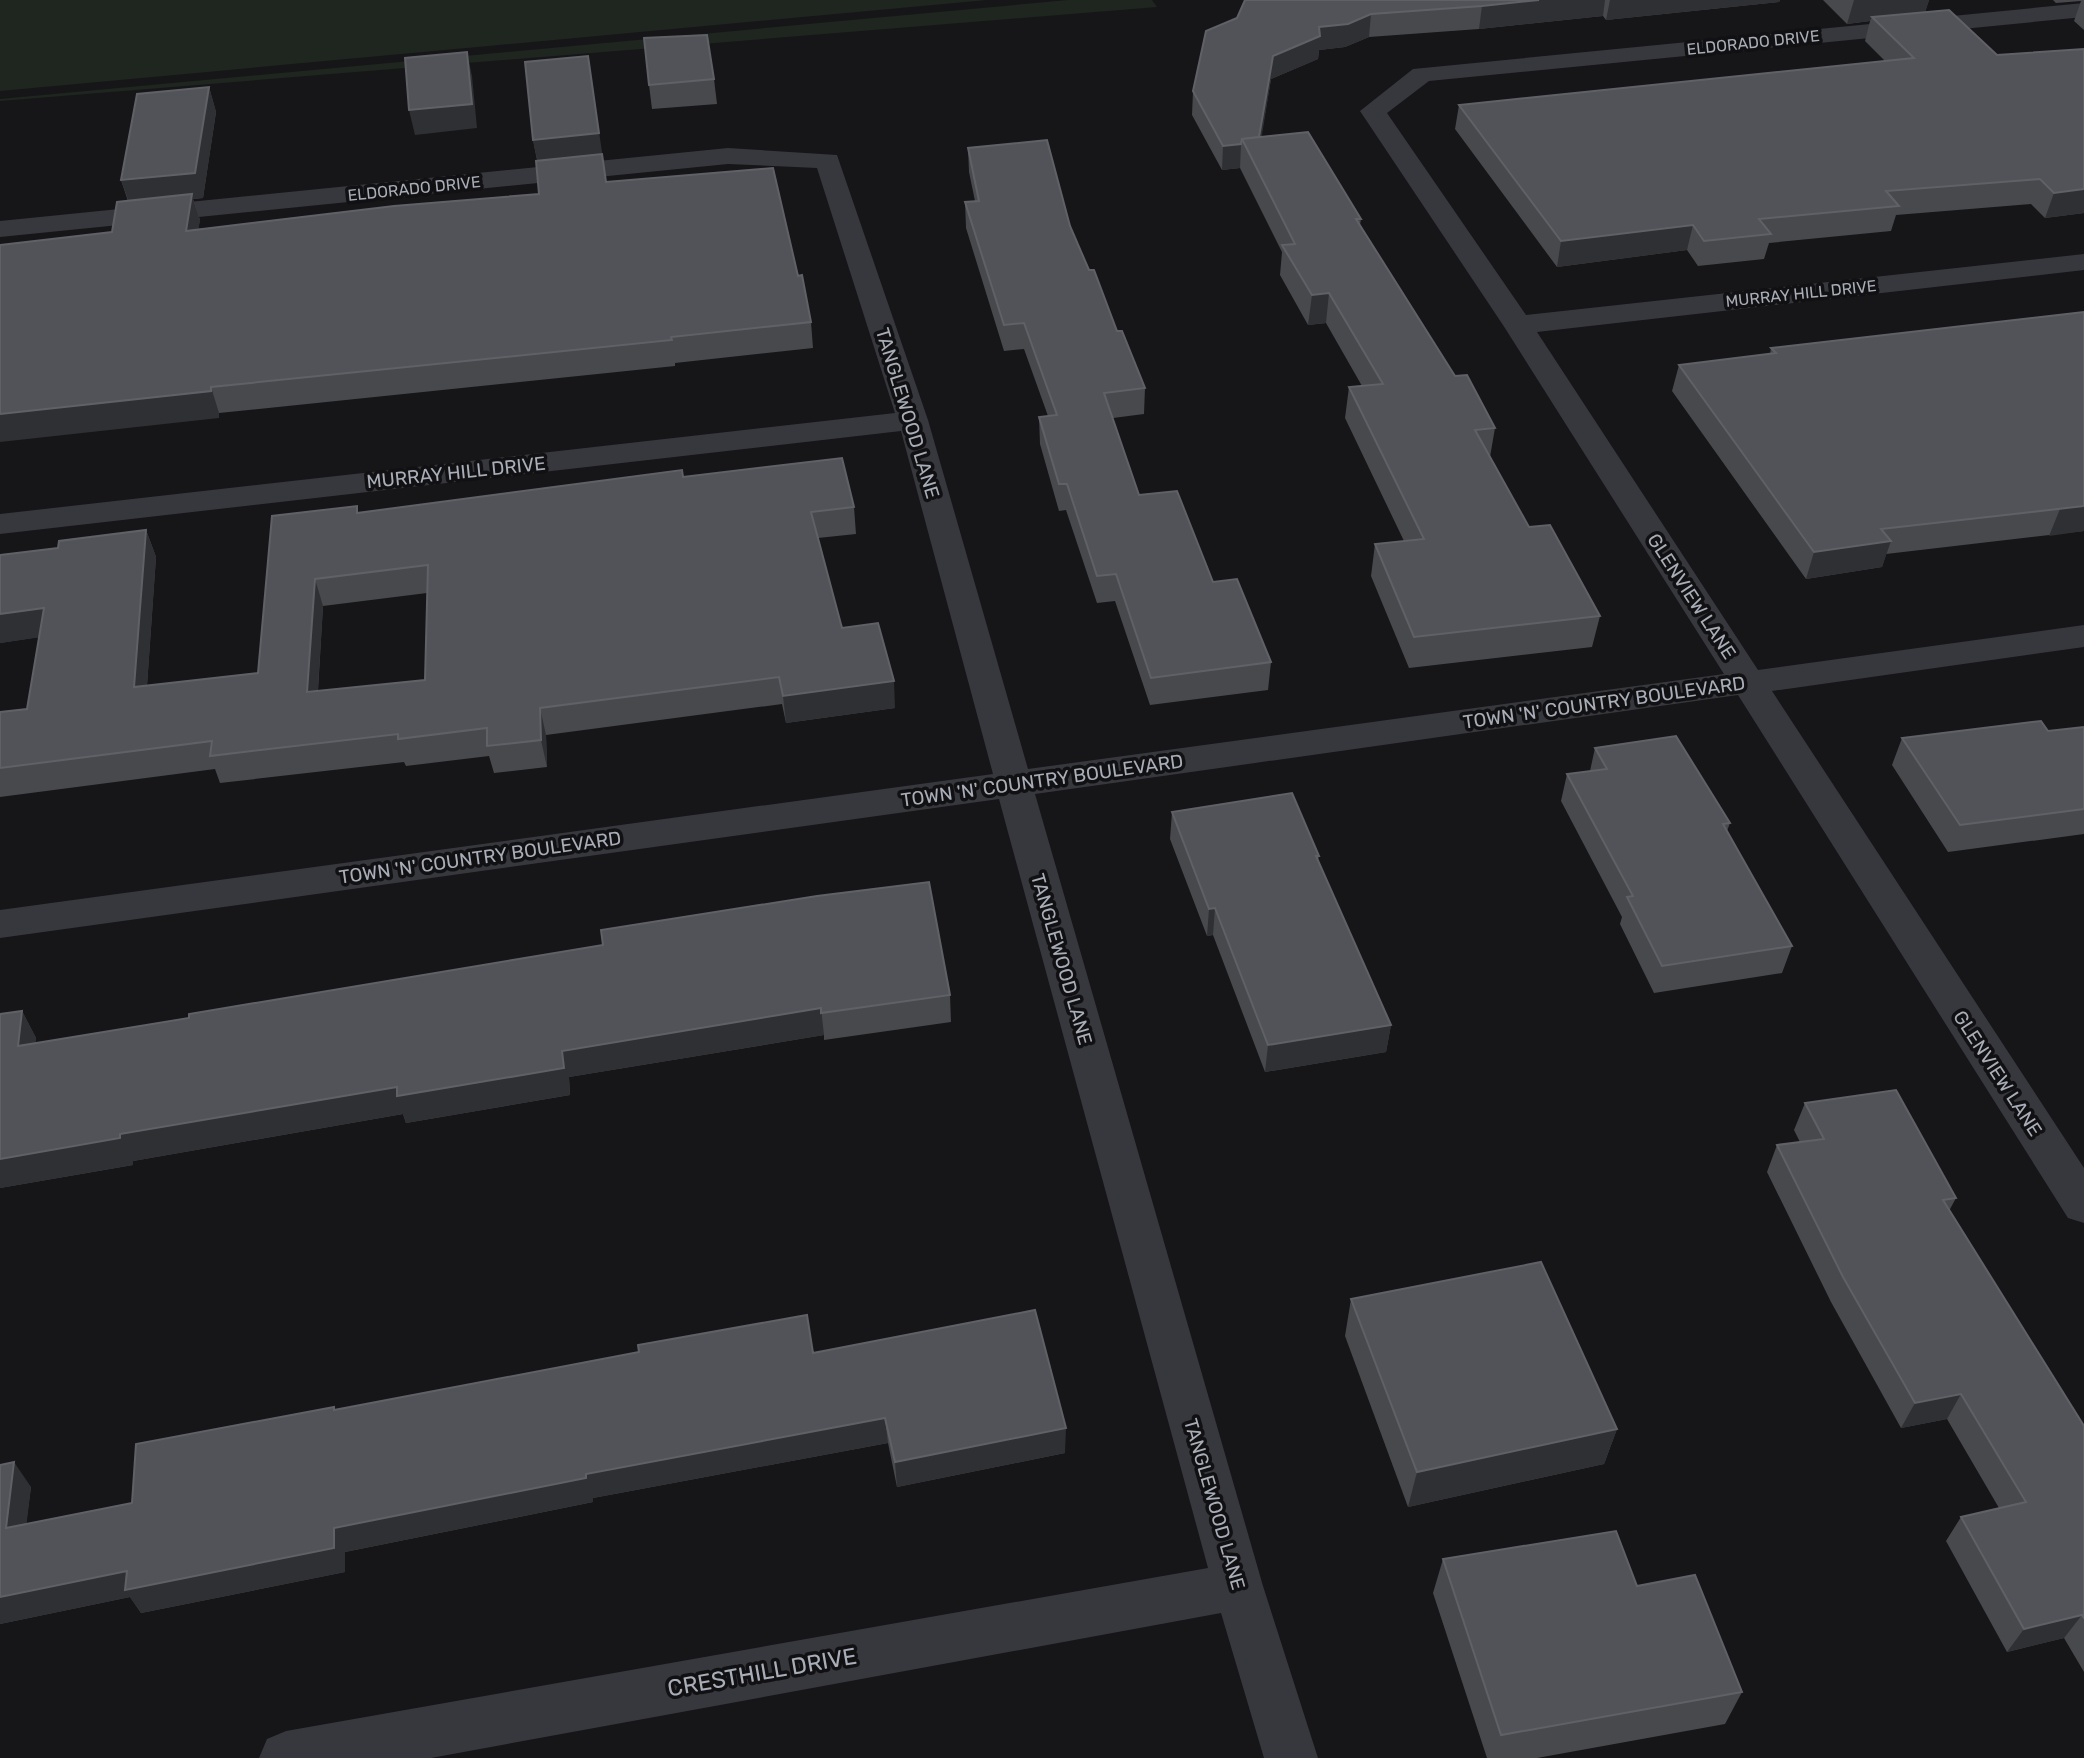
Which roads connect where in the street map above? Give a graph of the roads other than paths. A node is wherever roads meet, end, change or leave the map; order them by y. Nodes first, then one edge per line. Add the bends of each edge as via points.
1 (2084, 10) edge
2 (1422, 74) joint
3 (828, 161) joint
4 (0, 229) edge
5 (2084, 262) edge
6 (1518, 325) junction
7 (913, 420) junction
8 (0, 524) edge
9 (2084, 636) edge
10 (1747, 682) junction
11 (1013, 784) junction
12 (0, 924) edge
13 (2084, 1205) edge
14 (1238, 1586) junction
15 (286, 1758) edge
16 (1291, 1758) edge

1 - 2 street, ELDORADO DRIVE
2 - 6 street, GLENVIEW LANE via 1373,111
3 - 4 street, ELDORADO DRIVE via 727,156
3 - 7 street, TANGLEWOOD LANE
5 - 6 street, MURRAY HILL DRIVE
6 - 10 street, GLENVIEW LANE
7 - 8 street, MURRAY HILL DRIVE
7 - 11 street, TANGLEWOOD LANE
9 - 10 street, TOWN 'N' COUNTRY BOULEVARD
10 - 11 street, TOWN 'N' COUNTRY BOULEVARD
10 - 13 street, GLENVIEW LANE
11 - 12 street, TOWN 'N' COUNTRY BOULEVARD
11 - 14 street, TANGLEWOOD LANE
14 - 15 street, CRESTHILL DRIVE
14 - 16 street, TANGLEWOOD LANE

